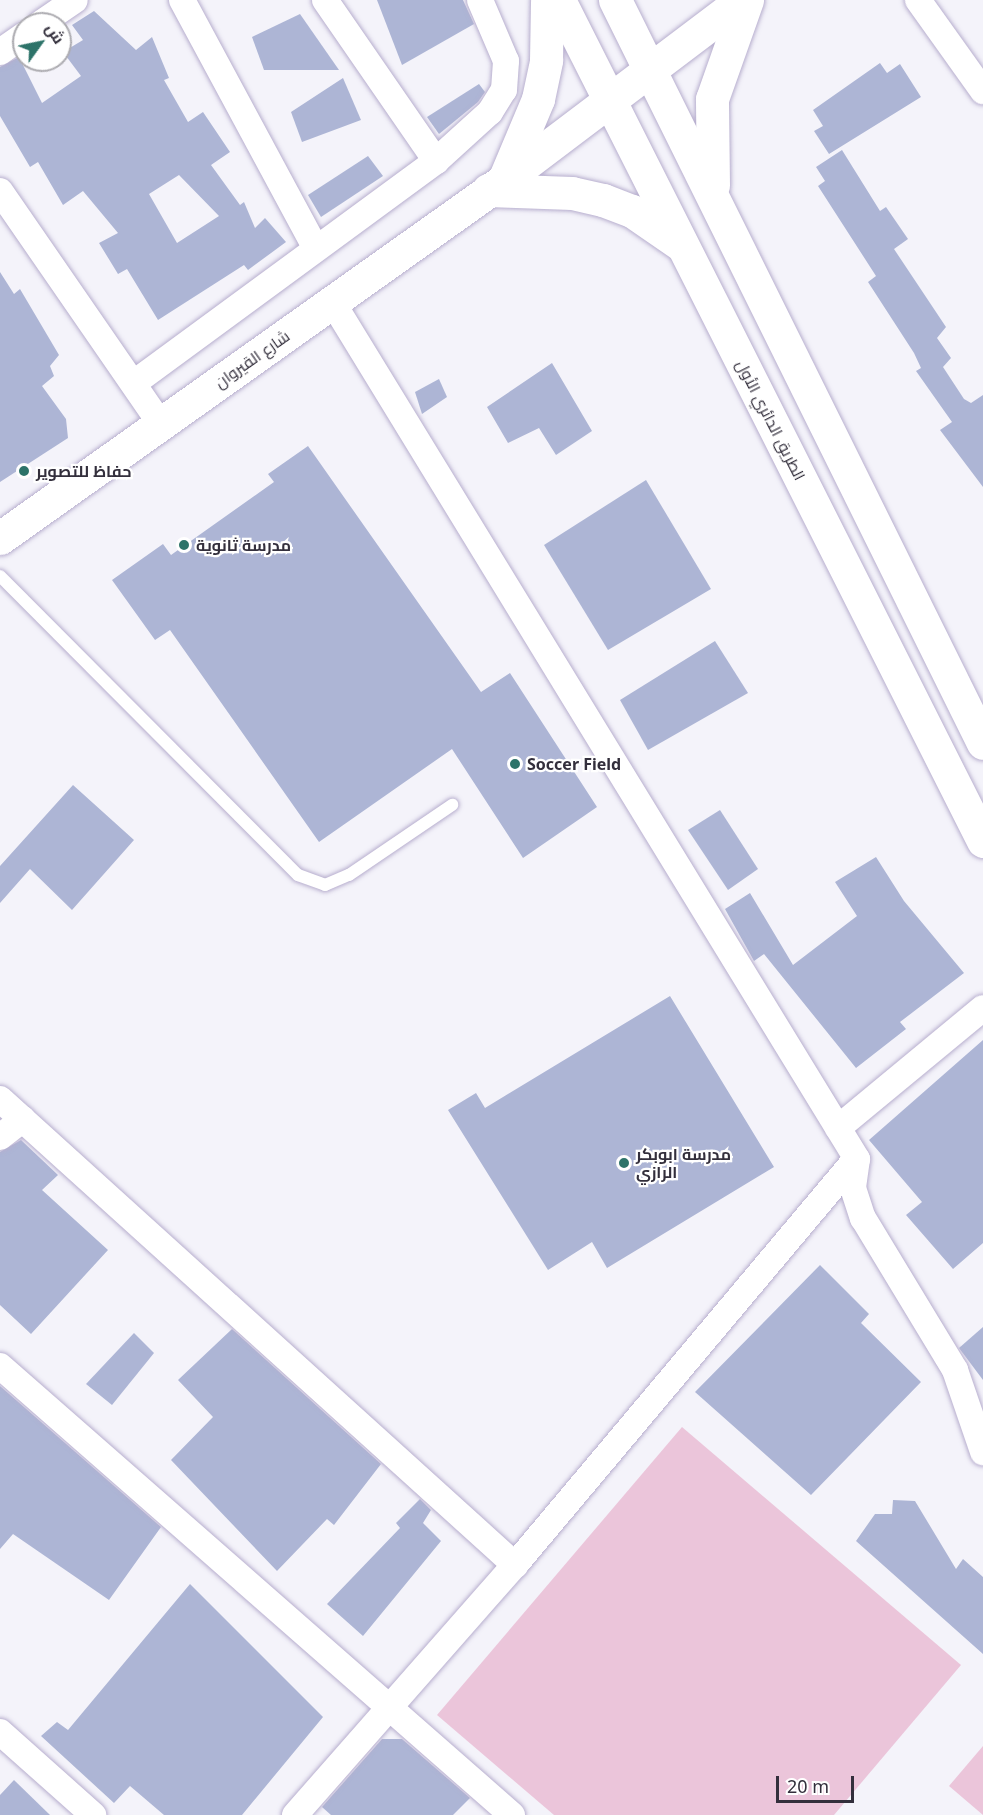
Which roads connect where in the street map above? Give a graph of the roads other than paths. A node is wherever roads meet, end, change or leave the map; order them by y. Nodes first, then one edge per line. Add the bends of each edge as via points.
1 (75, 0) edge
2 (182, 0) edge
3 (325, 0) edge
4 (480, 0) edge
5 (547, 0) edge
6 (559, 0) edge
7 (615, 0) edge
8 (742, 0) edge
9 (747, 0) edge
10 (918, 0) edge
11 (58, 12) edge
12 (651, 70) junction
13 (983, 91) edge
14 (608, 101) junction
15 (436, 161) junction
16 (496, 185) junction
17 (714, 199) junction
18 (4, 207) edge
19 (315, 247) junction
20 (684, 247) junction
21 (333, 303) junction
22 (134, 383) junction
23 (160, 423) junction
24 (0, 538) edge
25 (0, 576) edge
26 (983, 743) edge
27 (452, 805) dead end
28 (983, 841) edge
29 (983, 1008) edge
30 (0, 1099) edge
31 (23, 1119) junction
32 (838, 1128) junction
33 (0, 1137) edge
34 (857, 1159) junction
35 (0, 1366) edge
36 (983, 1452) edge
37 (516, 1565) junction
38 (389, 1705) junction
39 (0, 1732) edge
40 (93, 1815) edge
41 (295, 1815) edge
42 (512, 1815) edge

1 - 11 street
2 - 19 street
3 - 15 street
4 - 15 street via 506,61 504,90 490,112
5 - 16 main road via 546,60 538,99
6 - 14 main road, الطريق الدائري الأول
7 - 12 main road
8 - 12 main road, شارع القيروان
9 - 17 main road via 712,99
10 - 13 street
12 - 14 main road, شارع القيروان
12 - 17 main road
14 - 16 main road, شارع القيروان
14 - 20 main road, الطريق الدائري الأول
15 - 19 street
16 - 20 main road via 603,200 632,211
16 - 21 main road, شارع القيروان
17 - 26 main road
18 - 22 street
19 - 22 street
20 - 28 main road, الطريق الدائري الأول
21 - 23 main road, شارع القيروان
21 - 32 street
22 - 23 street
23 - 24 main road, شارع القيروان
25 - 27 lane via 298,875 325,885 349,875
29 - 32 street
30 - 31 street
31 - 33 street
31 - 37 street
32 - 34 street
34 - 36 street via 853,1188 863,1218 956,1370
34 - 37 street
35 - 38 street
37 - 38 street
38 - 41 street
38 - 42 street
39 - 40 street

